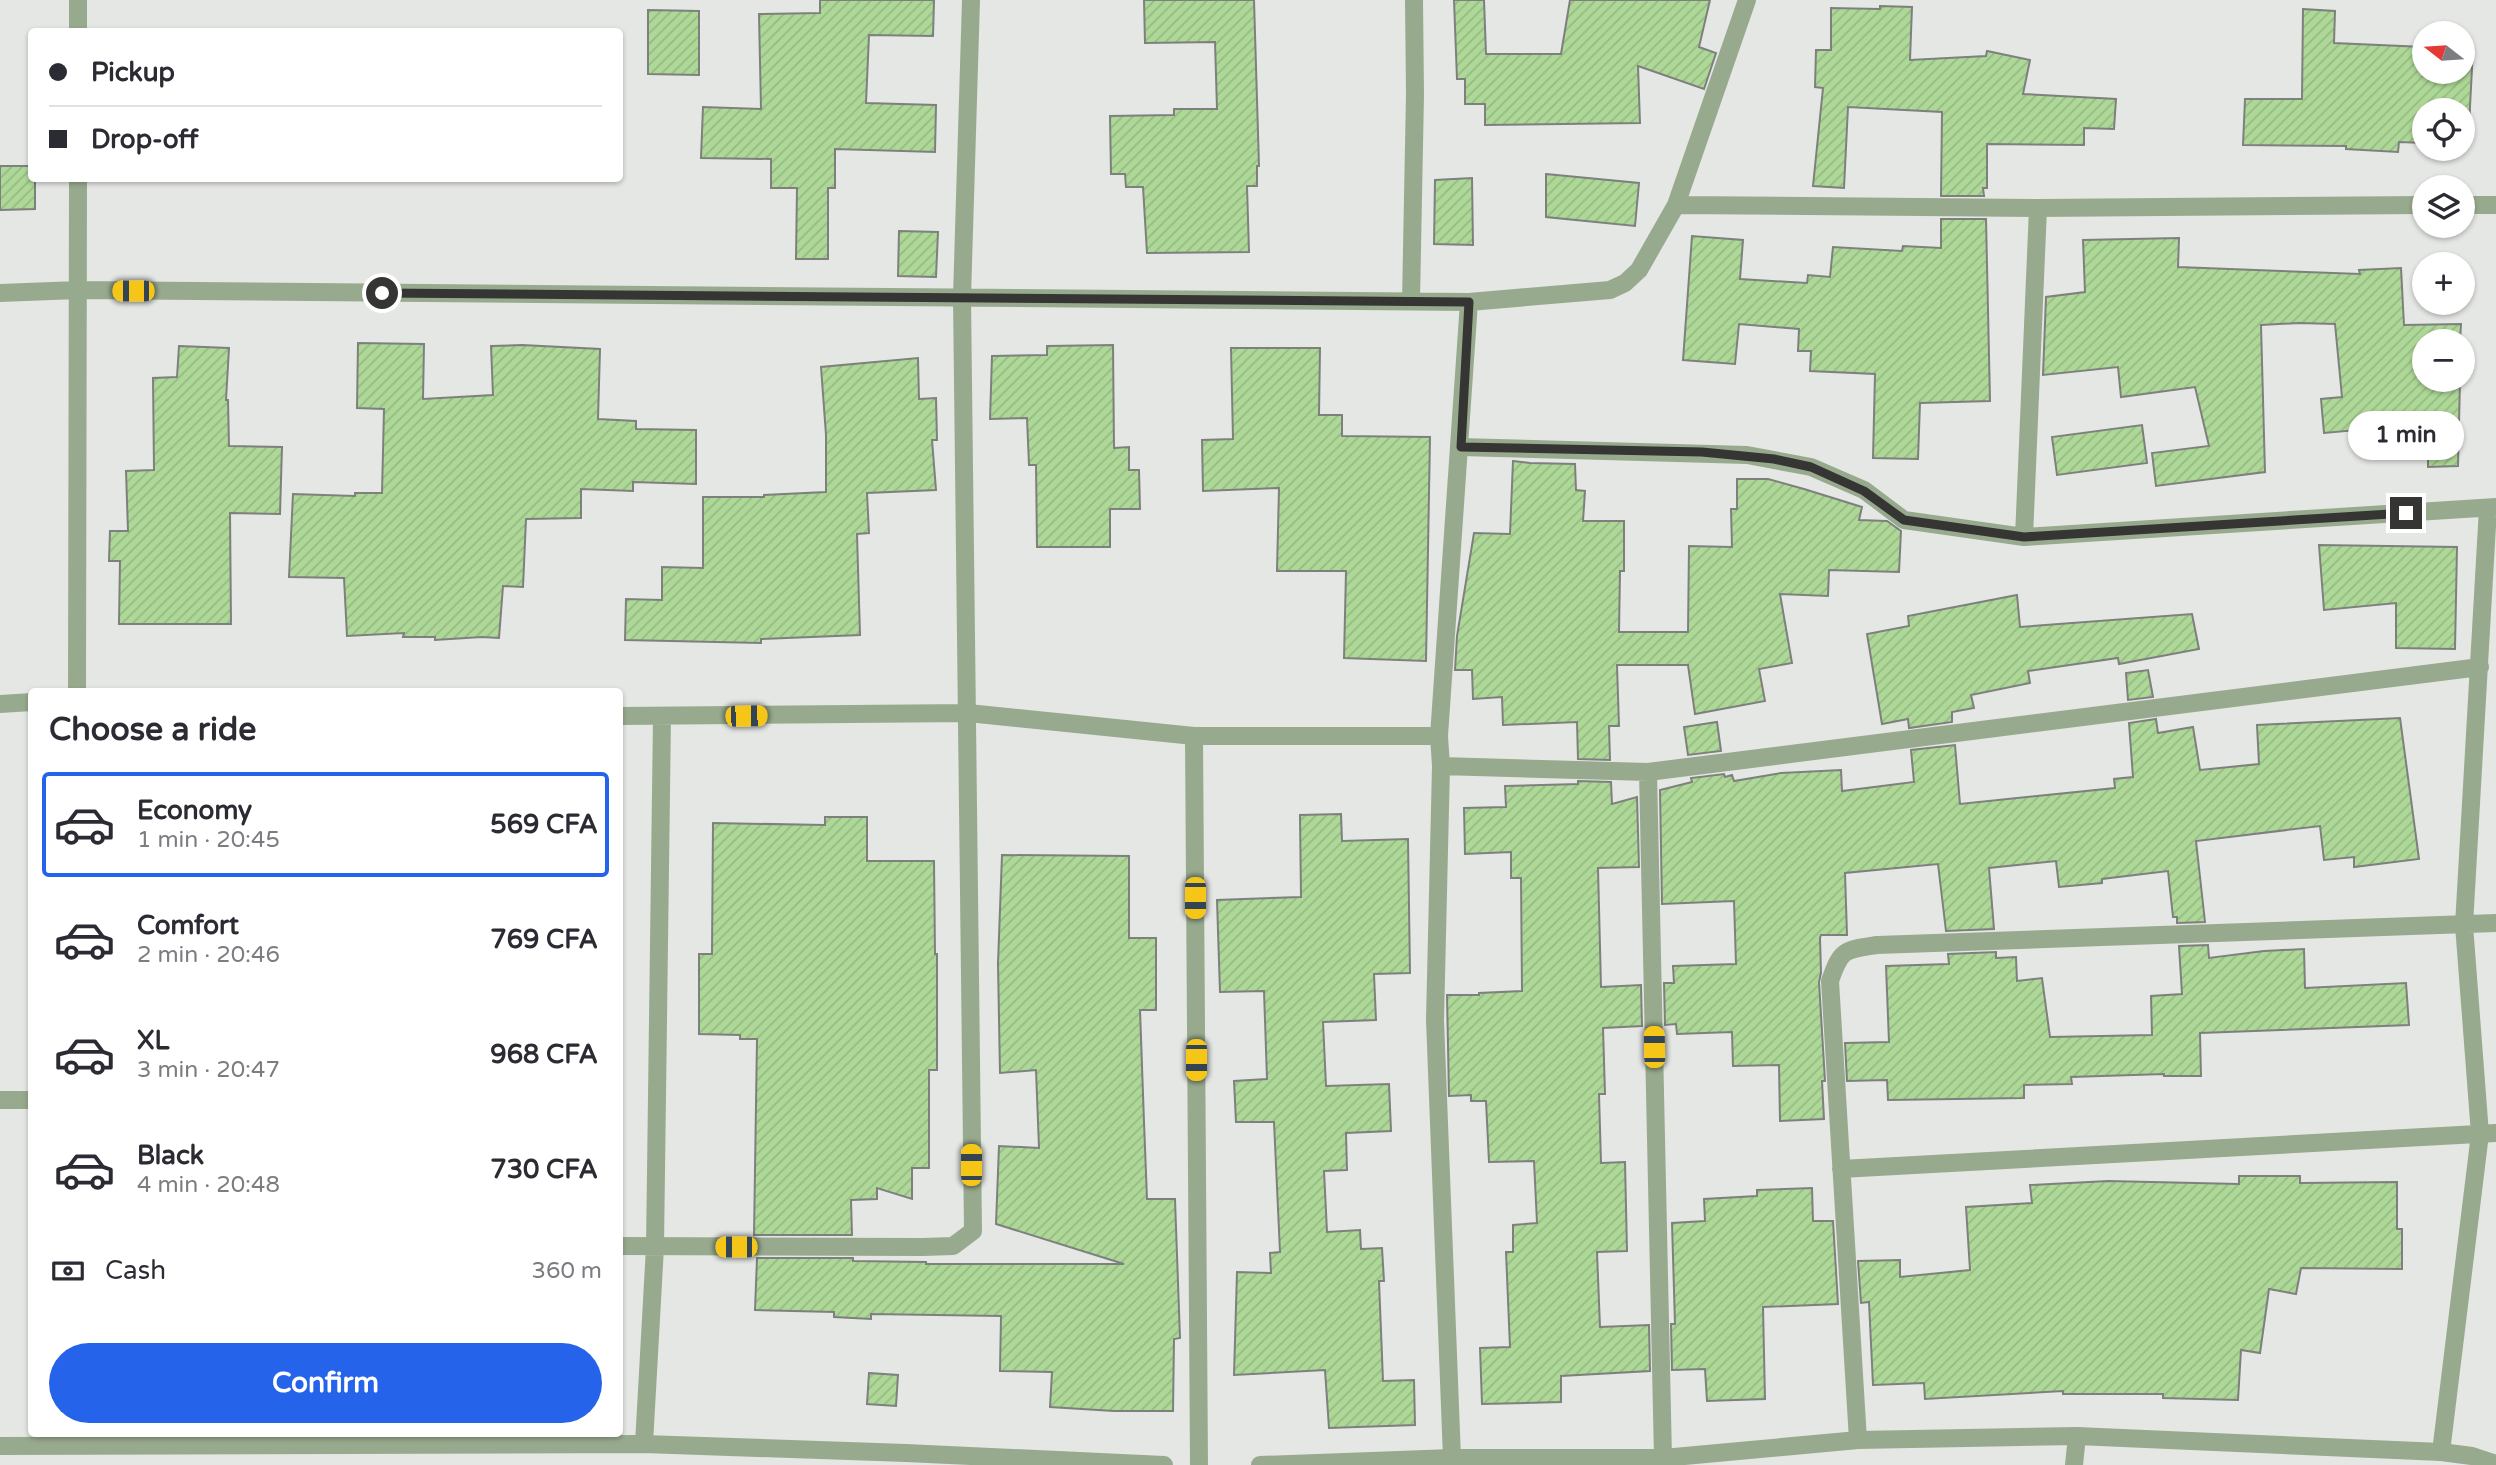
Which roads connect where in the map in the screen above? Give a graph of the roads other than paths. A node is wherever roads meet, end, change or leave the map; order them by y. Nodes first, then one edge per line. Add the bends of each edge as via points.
1 (78, 0) edge
2 (971, 0) edge
3 (1414, 0) edge
4 (1747, 0) edge
5 (78, 28) edge
6 (78, 182) edge
7 (1676, 205) junction
8 (2412, 205) edge
9 (2475, 205) edge
10 (2496, 205) edge
11 (2038, 208) junction
12 (78, 290) junction
13 (0, 293) edge
14 (962, 297) junction
15 (1411, 300) junction
16 (1469, 302) junction
17 (1461, 447) junction
18 (2492, 508) edge
19 (2024, 537) junction
20 (2480, 667) junction
21 (77, 688) edge
22 (28, 702) edge
23 (0, 704) edge
24 (968, 713) junction
25 (623, 716) edge
26 (662, 717) junction
27 (1194, 736) junction
28 (1438, 736) junction
29 (1441, 766) junction
30 (1648, 772) junction
31 (2496, 923) edge
32 (2464, 925) junction
33 (0, 1100) edge
34 (28, 1100) edge
35 (2488, 1133) edge
36 (1841, 1168) junction
37 (623, 1246) edge
38 (655, 1247) junction
39 (2077, 1436) junction
40 (1858, 1440) junction
41 (644, 1444) junction
42 (0, 1446) edge
43 (2441, 1452) junction
44 (1452, 1458) junction
45 (1663, 1458) junction
46 (906, 1459) edge
47 (2496, 1464) edge
48 (1164, 1465) edge
49 (1199, 1465) edge
50 (1260, 1465) edge
51 (2074, 1465) edge

1 - 5 street
2 - 14 street
3 - 15 street
4 - 7 street
6 - 12 street
7 - 11 street
7 - 16 street via 1639,270 1625,283 1587,293
8 - 11 street
9 - 10 street
11 - 19 street
12 - 13 street
12 - 14 street
12 - 21 street
14 - 15 street
14 - 24 street
15 - 16 street
16 - 17 street
17 - 19 street via 1702,452 1774,459 1811,467 1864,491 1904,520
17 - 28 street
18 - 19 street
18 - 20 street
20 - 30 street
20 - 32 street
22 - 23 street
24 - 26 street
24 - 27 street
24 - 38 street via 973,1230 953,1246
25 - 26 street
26 - 38 street
27 - 28 street
27 - 49 street
28 - 29 street
29 - 30 street
29 - 44 street via 1435,1020
30 - 45 street
31 - 32 street
32 - 35 street
32 - 36 street via 1853,949 1838,959 1830,981
33 - 34 street
35 - 36 street
35 - 43 street
36 - 40 street
37 - 38 street
38 - 41 street
39 - 40 street
39 - 43 street
39 - 51 street
40 - 45 street
41 - 42 street
41 - 46 street
43 - 47 street
44 - 45 street
44 - 50 street
46 - 48 street

